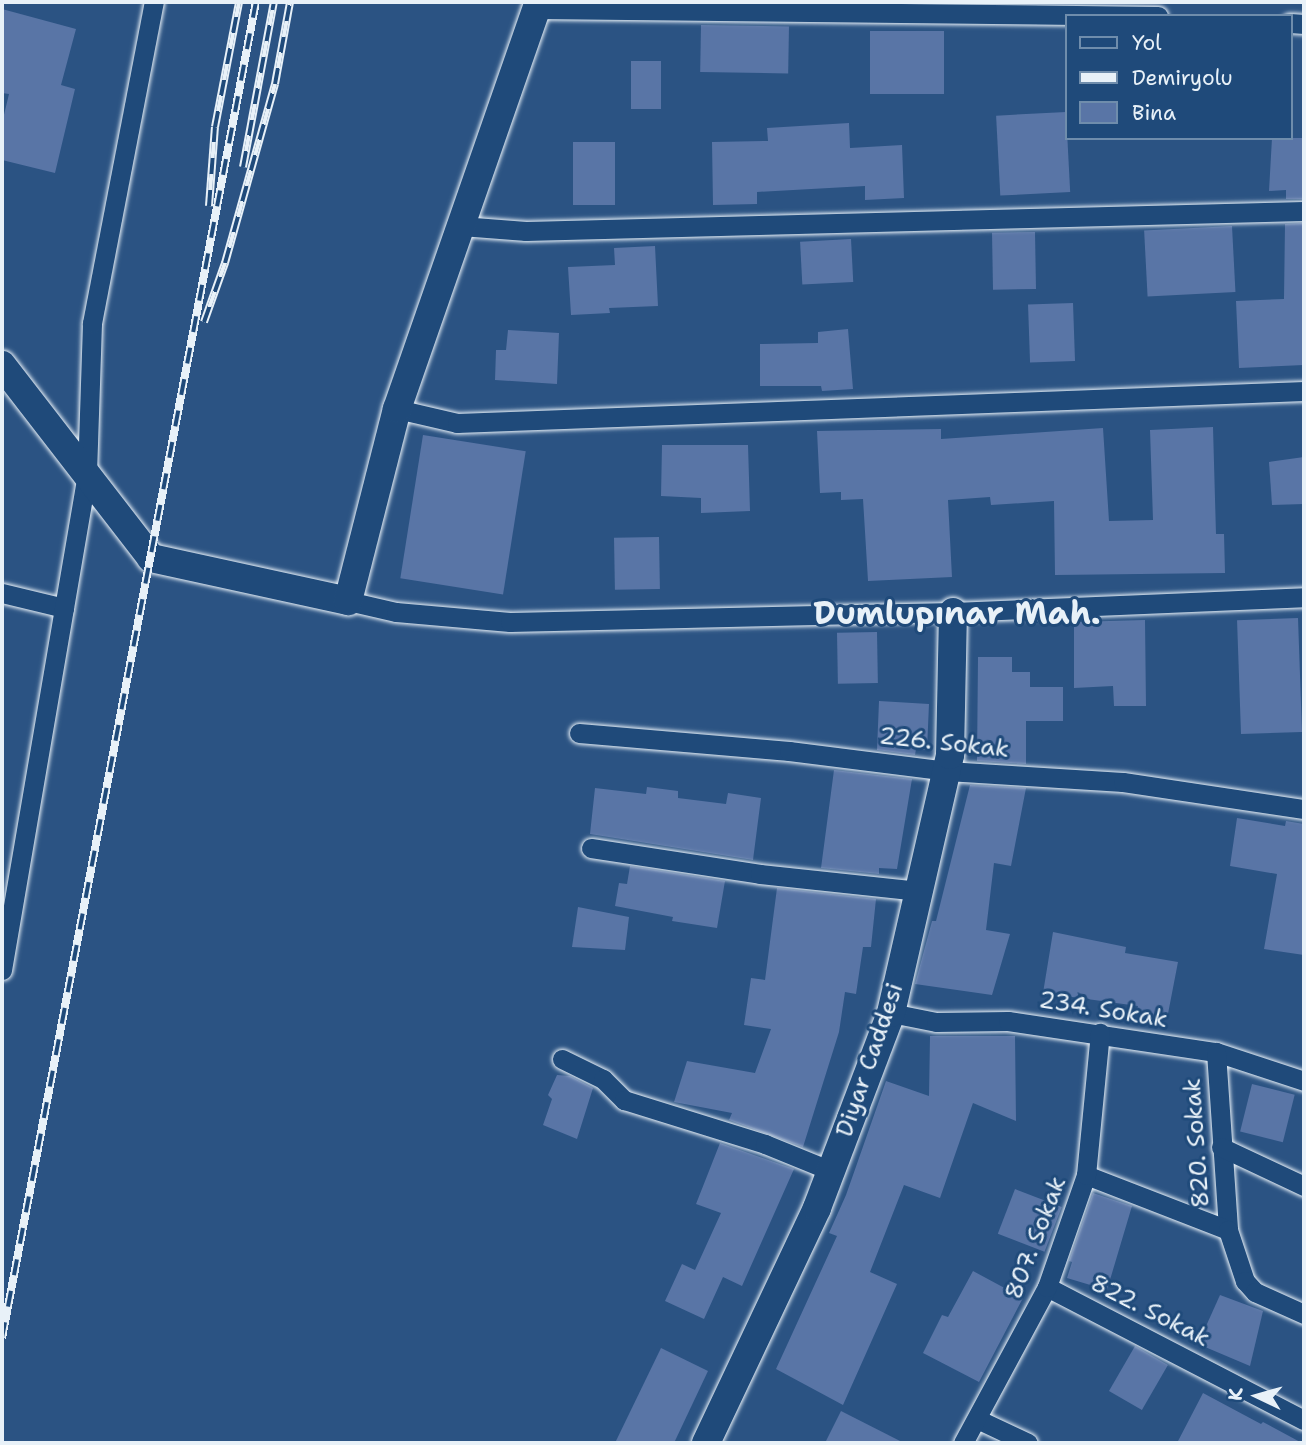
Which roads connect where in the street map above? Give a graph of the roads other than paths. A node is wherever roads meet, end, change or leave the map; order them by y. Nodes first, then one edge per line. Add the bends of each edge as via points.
1 (154, 2) edge
2 (538, 5) edge
3 (1064, 14) edge
4 (1304, 211) edge
5 (461, 226) junction
6 (2, 365) edge
7 (1304, 391) edge
8 (397, 409) junction
9 (87, 474) junction
10 (2, 593) edge
11 (1304, 597) edge
12 (348, 601) junction
13 (64, 608) junction
14 (953, 612) junction
15 (579, 733) dead end
16 (947, 771) junction
17 (1304, 809) edge
18 (591, 848) dead end
19 (10, 871) edge
20 (919, 891) junction
21 (2, 970) edge
22 (891, 1013) junction
23 (1100, 1033) junction
24 (1216, 1052) junction
25 (562, 1059) dead end
26 (1304, 1081) edge
27 (1221, 1147) junction
28 (831, 1171) junction
29 (1086, 1175) junction
30 (1304, 1186) edge
31 (1228, 1230) junction
32 (1047, 1287) junction
33 (1304, 1314) edge
34 (977, 1419) junction
35 (1304, 1420) edge
36 (706, 1443) edge
37 (963, 1443) edge
38 (1028, 1443) edge

1 - 9 street via 92,323
2 - 3 street
2 - 5 street
4 - 5 street via 539,230
5 - 8 street
6 - 9 street
7 - 8 street via 457,423
8 - 12 street
9 - 12 street via 151,558
9 - 13 street
10 - 13 street
11 - 14 street
12 - 14 street via 396,612 510,622
13 - 19 street
14 - 16 street, Diyar Caddesi
15 - 16 street, 226. Sokak via 789,751
16 - 17 street, 226. Sokak via 1123,782
16 - 20 street, Diyar Caddesi
18 - 20 street via 760,874
19 - 21 street
20 - 22 street, Diyar Caddesi
22 - 23 street, 234. Sokak via 936,1022 1009,1021
22 - 28 street, Diyar Caddesi
23 - 24 street, 234. Sokak
23 - 29 street, 807. Sokak
24 - 26 street, 234. Sokak
24 - 27 street, 820. Sokak
25 - 28 street via 603,1079 624,1100 765,1144
27 - 30 street
27 - 31 street, 820. Sokak
28 - 36 street, Diyar Caddesi
29 - 31 street, 820. Sokak
29 - 32 street, 807. Sokak
31 - 33 street, 820. Sokak via 1245,1281 1255,1292
32 - 34 street, 807. Sokak
32 - 35 street, 822. Sokak
34 - 37 street, 807. Sokak
34 - 38 street

